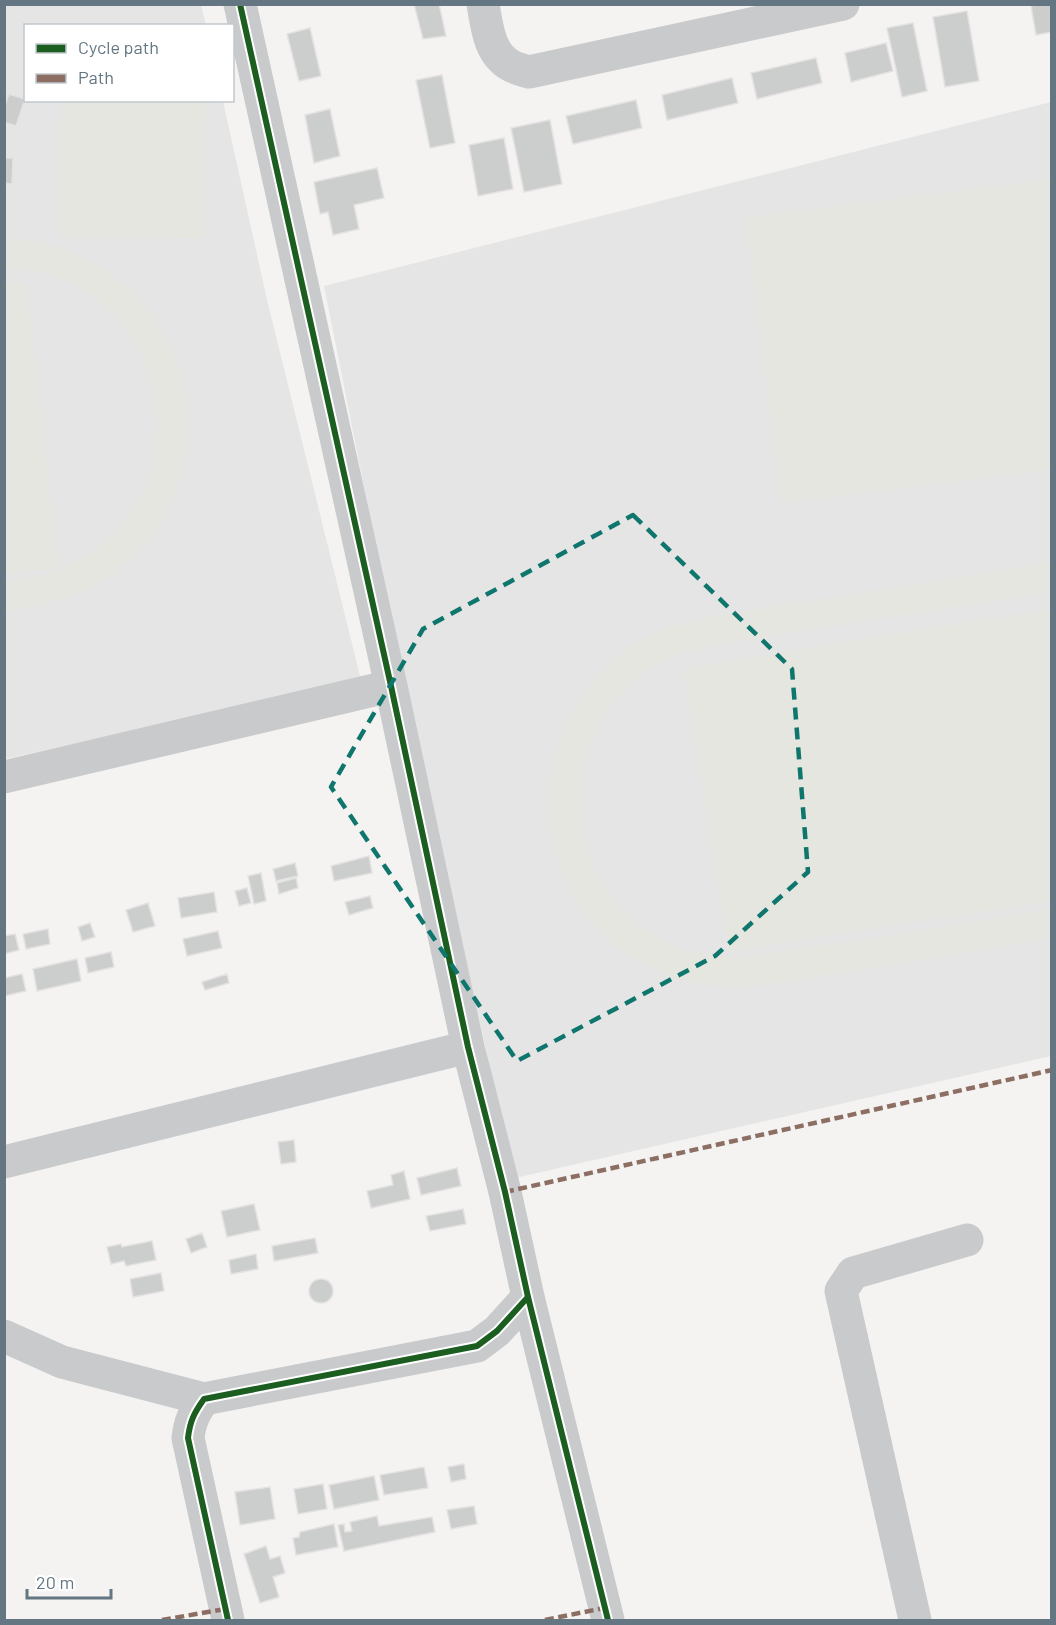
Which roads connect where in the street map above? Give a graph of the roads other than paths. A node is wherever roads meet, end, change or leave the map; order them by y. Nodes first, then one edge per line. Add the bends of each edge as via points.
1 (240, 4) edge
2 (483, 4) edge
3 (843, 4) edge
4 (391, 686) junction
5 (4, 777) edge
6 (468, 1047) junction
7 (4, 1162) edge
8 (967, 1240) dead end
9 (528, 1297) junction
10 (4, 1335) edge
11 (204, 1399) junction
12 (228, 1620) edge
13 (608, 1620) edge
14 (915, 1620) edge

1 - 4 street
2 - 3 street via 489,39 498,55 511,66 529,72
4 - 5 street
4 - 6 street
6 - 7 street
6 - 9 street
8 - 14 street via 854,1274 841,1291
9 - 11 street via 497,1331 477,1346
9 - 13 street
10 - 11 street via 62,1362
11 - 12 street via 190,1422 188,1438

